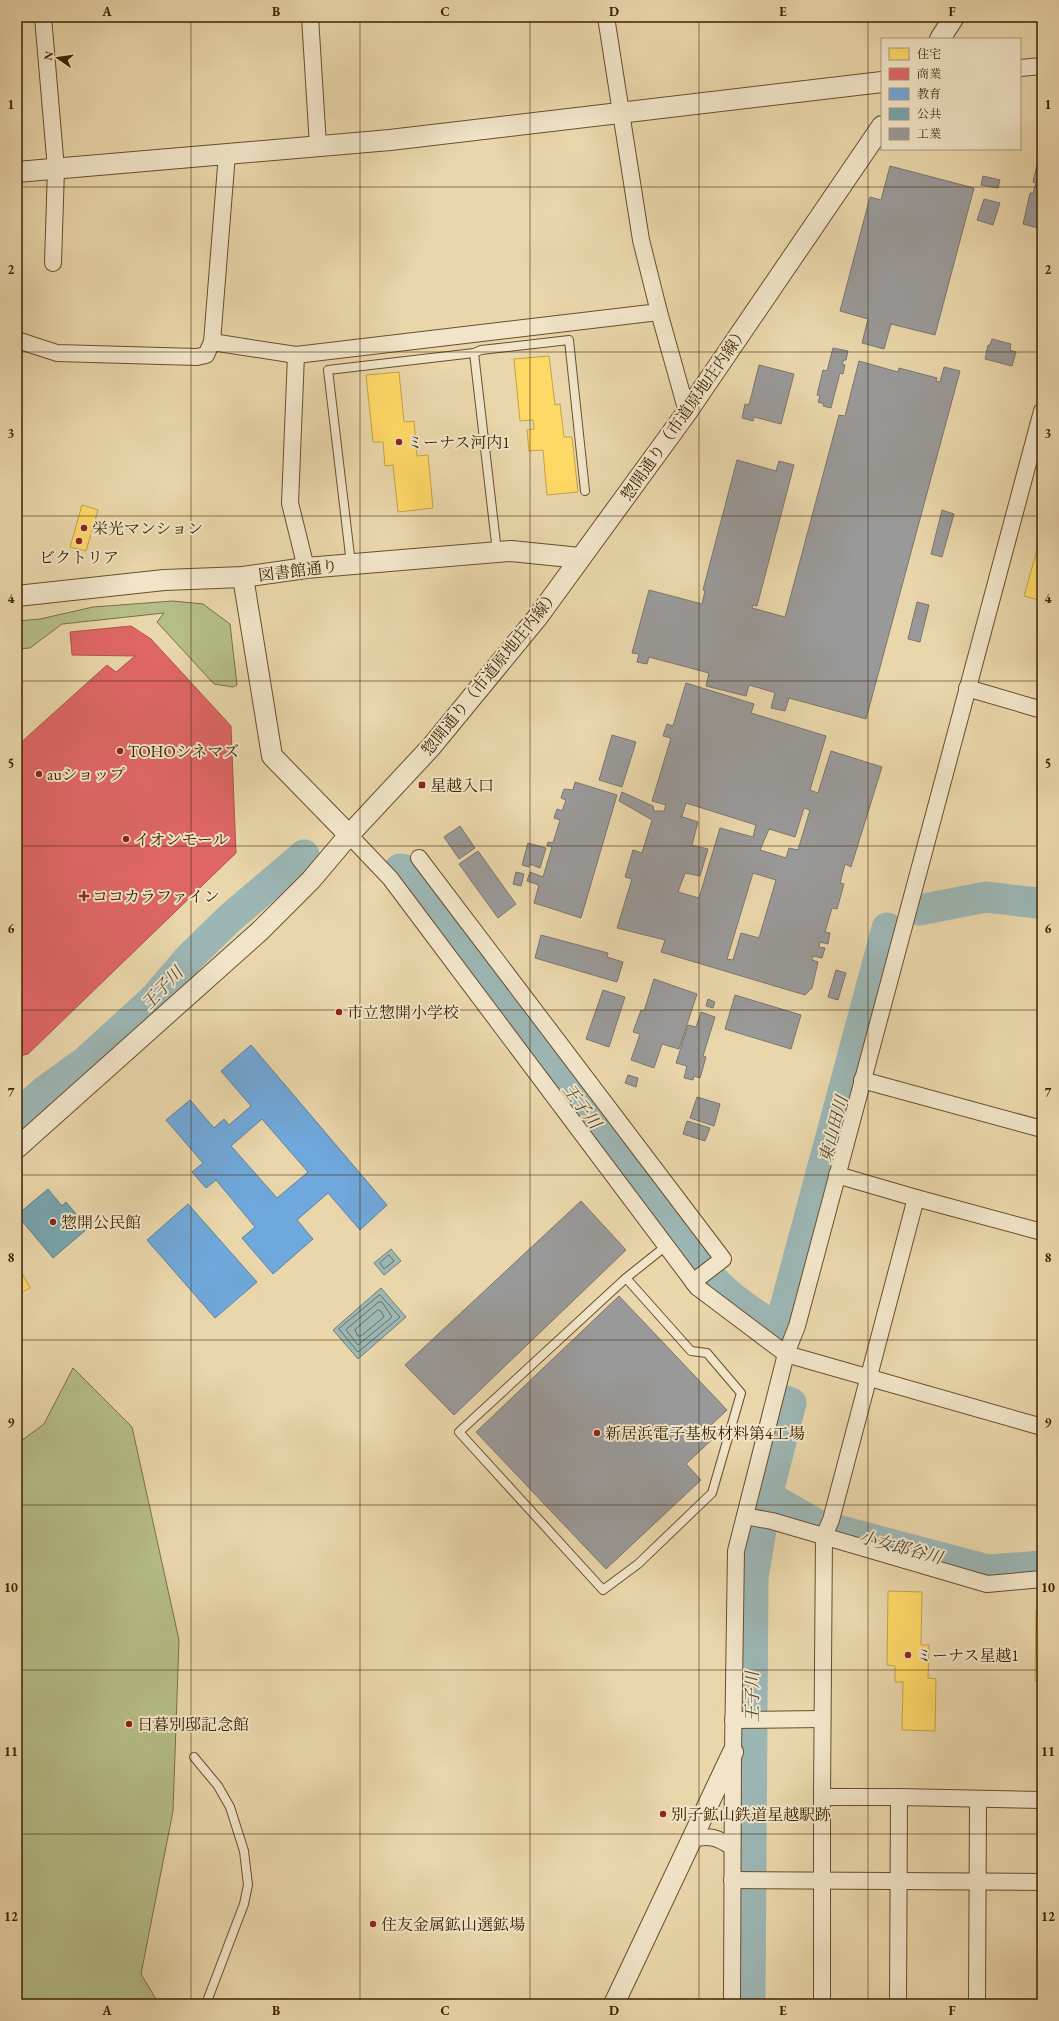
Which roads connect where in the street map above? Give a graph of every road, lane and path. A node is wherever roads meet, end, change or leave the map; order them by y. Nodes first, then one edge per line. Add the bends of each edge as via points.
1 (43, 17) edge
2 (310, 17) edge
3 (606, 17) edge
4 (954, 17) edge
5 (941, 38) edge
6 (1042, 66) edge
7 (1021, 68) edge
8 (881, 82) edge
9 (622, 114) junction
10 (881, 127) edge
11 (318, 145) junction
12 (227, 154) junction
13 (56, 169) junction
14 (17, 172) edge
15 (53, 263) dead end
16 (659, 312) junction
17 (17, 340) edge
18 (212, 342) junction
19 (474, 353) junction
20 (296, 355) junction
21 (1042, 411) edge
22 (687, 412) junction
23 (585, 491) dead end
24 (497, 552) junction
25 (580, 558) junction
26 (351, 564) junction
27 (306, 568) junction
28 (243, 577) junction
29 (17, 596) edge
30 (967, 688) junction
31 (1042, 710) edge
32 (349, 835) junction
33 (419, 858) dead end
34 (862, 1080) junction
35 (1042, 1129) edge
36 (17, 1148) edge
37 (837, 1175) junction
38 (916, 1198) junction
39 (1042, 1232) edge
40 (666, 1246) junction
41 (626, 1278) junction
42 (694, 1281) junction
43 (786, 1354) junction
44 (868, 1378) junction
45 (1042, 1428) edge
46 (748, 1516) junction
47 (827, 1529) junction
48 (1042, 1579) edge
49 (822, 1719) junction
50 (736, 1720) junction
51 (733, 1752) junction
52 (194, 1757) dead end
53 (822, 1797) junction
54 (899, 1798) junction
55 (978, 1799) junction
56 (1042, 1800) edge
57 (692, 1839) junction
58 (732, 1847) junction
59 (733, 1880) junction
60 (821, 1880) junction
61 (898, 1881) junction
62 (977, 1881) junction
63 (1042, 1882) edge
64 (206, 2004) edge
65 (614, 2004) edge
66 (732, 2004) edge
67 (822, 2004) edge
68 (898, 2004) edge
69 (977, 2004) edge

1 - 13 street
2 - 11 street
3 - 9 street
4 - 5 street
6 - 7 street
8 - 9 street
9 - 11 street via 390,140
9 - 16 street via 641,240
10 - 22 street, 惣開通り（市道原地庄内線）
11 - 12 street
12 - 13 street
12 - 18 street
13 - 14 street
13 - 15 street
16 - 20 street
16 - 22 street
17 - 18 street via 57,353 197,357 206,354
18 - 20 street
19 - 23 lane via 481,350 569,340
19 - 24 lane
19 - 26 lane via 328,370
20 - 27 street via 290,503
21 - 30 street
22 - 25 street, 惣開通り（市道原地庄内線）
24 - 25 street, 図書館通り via 511,551
24 - 26 street, 図書館通り
25 - 32 street, 惣開通り（市道原地庄内線） via 537,618 431,747
26 - 27 street, 図書館通り
27 - 28 street, 図書館通り
28 - 29 street, 図書館通り via 164,580
28 - 32 street via 272,756
30 - 31 street
30 - 34 street
32 - 36 street, 惣開通り（市道原地庄内線） via 311,880 261,930
32 - 40 street via 390,878
33 - 42 street via 723,1259
34 - 35 street
34 - 37 street
37 - 38 street
37 - 43 street via 798,1326
38 - 39 street
38 - 44 street
40 - 41 lane
40 - 42 street
41 - 41 lane via 692,1351 707,1353 741,1393 712,1493 638,1564 603,1590 459,1432
42 - 43 street via 697,1287
43 - 44 street
43 - 46 street
44 - 45 street
44 - 47 street
46 - 47 street
46 - 50 street via 736,1551
47 - 48 street via 988,1584
47 - 49 street
49 - 50 street
49 - 53 street
50 - 51 street
51 - 57 street
51 - 58 street
52 - 64 lane via 218,1786 230,1807 244,1851 248,1885 244,1904
53 - 54 street
53 - 60 street
54 - 55 street
54 - 61 street
55 - 56 street
55 - 62 street
57 - 58 street via 706,1836 721,1840
57 - 65 street
58 - 59 street
59 - 60 street
59 - 66 street
60 - 61 street
60 - 67 street
61 - 62 street
61 - 68 street
62 - 63 street
62 - 69 street

